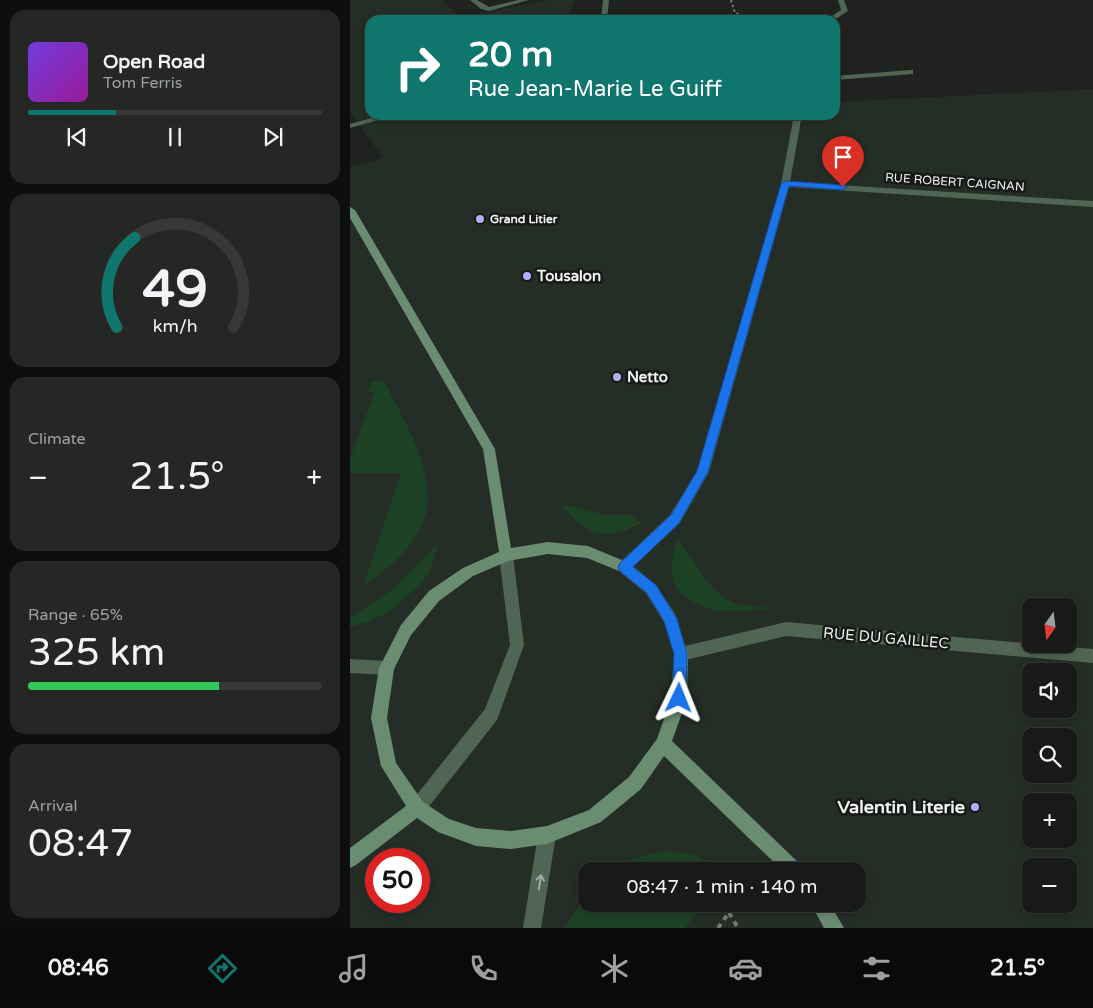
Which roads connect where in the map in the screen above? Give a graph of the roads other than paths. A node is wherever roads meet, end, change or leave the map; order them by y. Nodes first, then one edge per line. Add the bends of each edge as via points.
1 (473, 0) edge
2 (526, 0) edge
3 (606, 0) edge
4 (841, 0) edge
5 (604, 15) edge
6 (839, 15) edge
7 (910, 72) dead end
8 (840, 78) edge
9 (373, 120) edge
10 (797, 120) edge
11 (350, 126) edge
12 (786, 184) junction
13 (1093, 204) edge
14 (350, 210) edge
15 (506, 555) junction
16 (624, 567) junction
17 (681, 654) junction
18 (1093, 656) edge
19 (350, 666) edge
20 (387, 668) junction
21 (663, 744) junction
22 (418, 808) junction
23 (547, 835) junction
24 (350, 859) edge
25 (786, 862) edge
26 (825, 912) edge
27 (532, 928) edge
28 (835, 928) edge

1 - 2 street via 489,9
3 - 5 street
4 - 6 street via 845,11
7 - 8 street
9 - 11 street
10 - 12 street
12 - 13 street, RUE ROBERT CAIGNAN
12 - 16 street via 702,472 675,519
14 - 15 main road via 489,449
15 - 16 main road via 548,548 588,552
15 - 20 main road via 468,572 434,596 406,630
15 - 22 street via 517,645 491,714
16 - 17 main road via 651,589 670,619
17 - 18 street, RUE DU GAILLEC via 786,629
17 - 21 main road via 679,698
19 - 20 street
20 - 22 main road via 379,718 387,757 389,766
21 - 23 main road via 635,783 595,816
21 - 25 main road
22 - 23 main road via 444,826 476,838 511,840
22 - 24 main road
27 -> 23 street
26 - 28 main road

